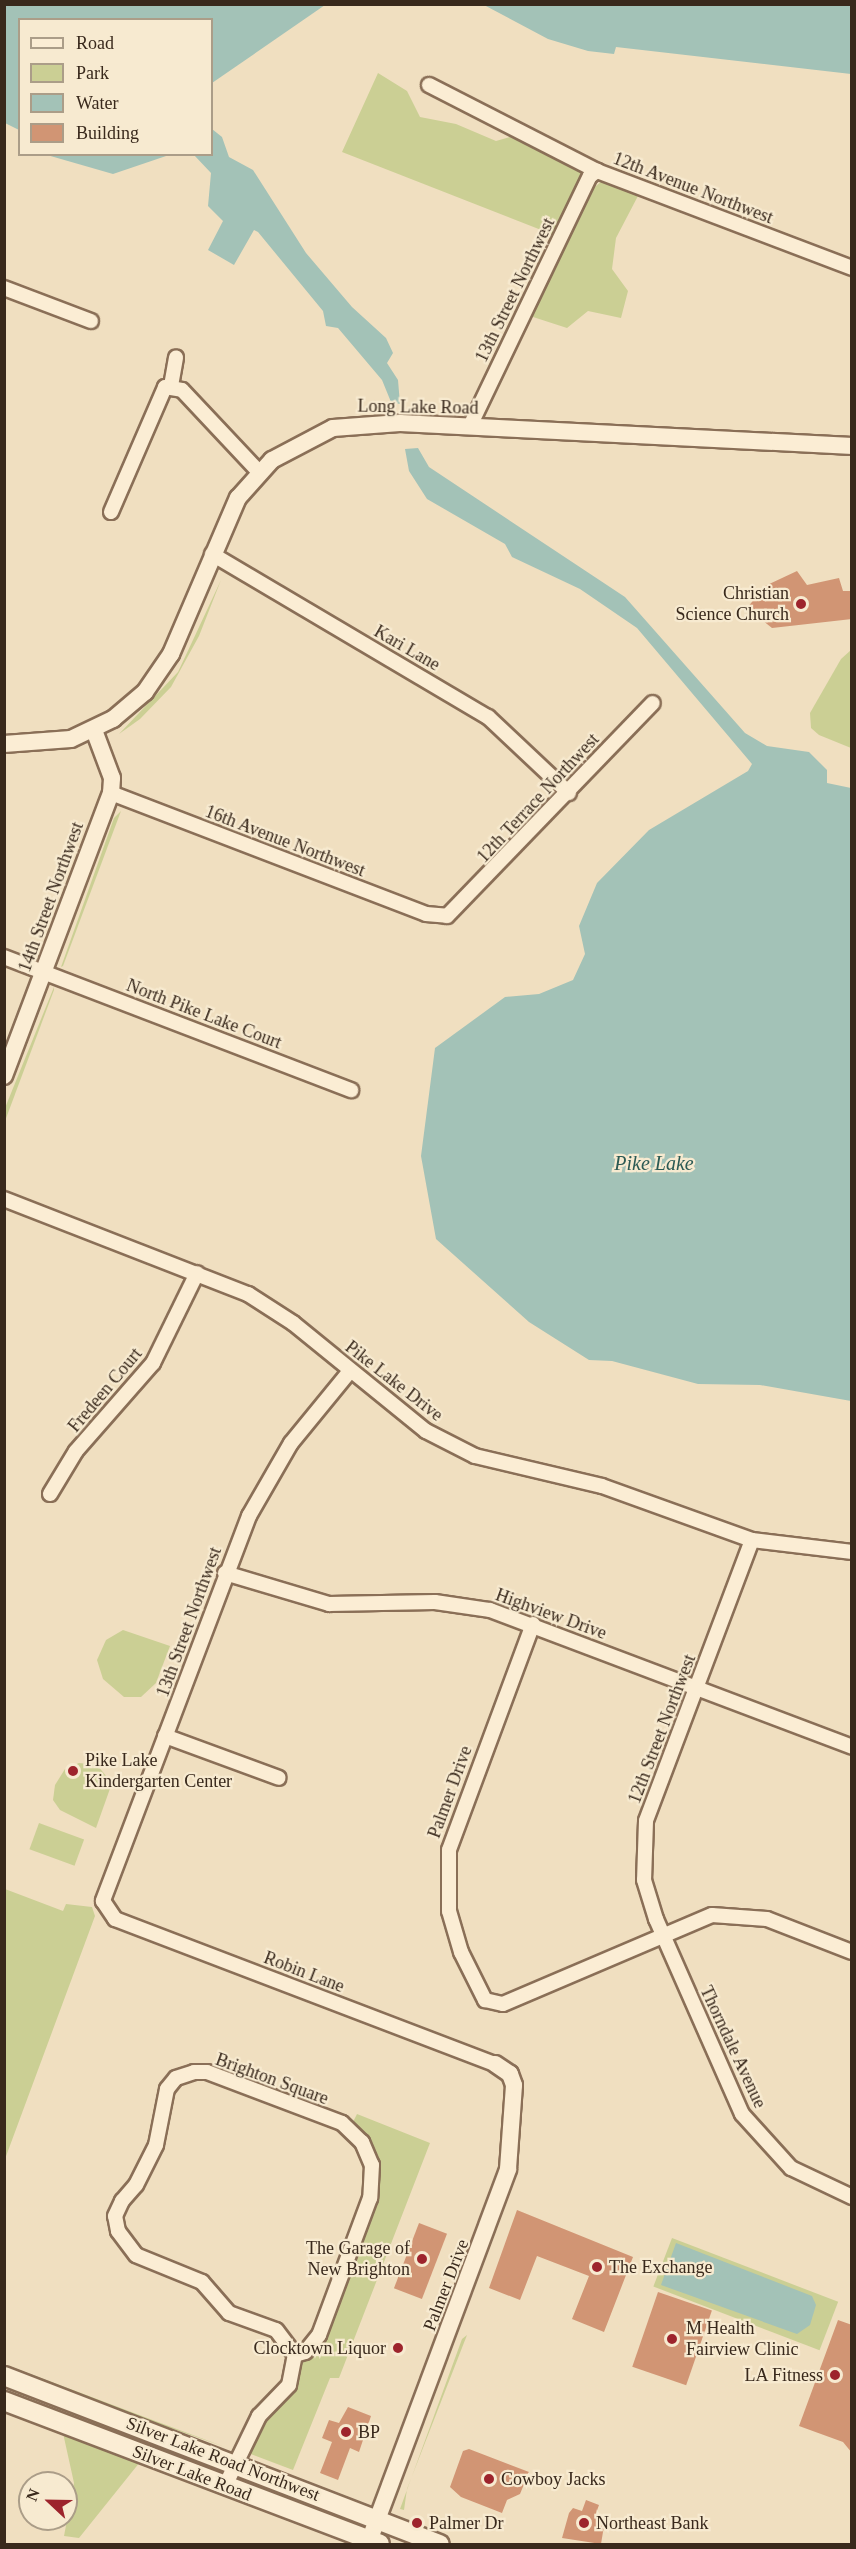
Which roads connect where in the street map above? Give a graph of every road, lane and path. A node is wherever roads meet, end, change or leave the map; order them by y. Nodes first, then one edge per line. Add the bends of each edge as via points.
1 (429, 85) dead end
2 (597, 171) junction
3 (852, 268) edge
4 (4, 288) edge
5 (91, 321) dead end
6 (176, 357) dead end
7 (171, 386) junction
8 (470, 426) junction
9 (852, 446) edge
10 (258, 471) junction
11 (111, 512) dead end
12 (212, 554) junction
13 (653, 703) dead end
14 (94, 730) junction
15 (4, 744) edge
16 (111, 793) junction
17 (569, 793) junction
18 (447, 916) joint
19 (4, 957) edge
20 (44, 972) junction
21 (4, 1076) edge
22 (351, 1090) dead end
23 (4, 1199) edge
24 (197, 1273) junction
25 (350, 1371) junction
26 (50, 1494) dead end
27 (752, 1540) junction
28 (852, 1552) edge
29 (225, 1573) junction
30 (533, 1624) junction
31 (696, 1687) junction
32 (165, 1736) junction
33 (852, 1747) edge
34 (279, 1778) dead end
35 (105, 1907) joint
36 (663, 1934) junction
37 (852, 1952) edge
38 (495, 2064) joint
39 (852, 2197) edge
40 (295, 2355) junction
41 (4, 2376) edge
42 (4, 2401) edge
43 (234, 2463) junction
44 (225, 2486) junction
45 (378, 2520) junction
46 (373, 2543) edge
47 (440, 2544) edge

1 - 2 street, 12th Avenue Northwest
2 - 3 street, 12th Avenue Northwest
2 - 8 street, 13th Street Northwest via 590,176
4 - 5 street
6 - 7 street
7 - 10 street via 182,390
7 - 11 street via 160,391
8 - 9 street, Long Lake Road
8 - 10 street, Long Lake Road via 374,422 333,428 291,447
10 - 12 street, Long Lake Road via 227,518
12 - 14 street, Long Lake Road via 183,630 160,674 130,706
12 - 17 street, Kari Lane via 489,717
13 - 17 street, 12th Terrace Northwest
14 - 15 street, Long Lake Road via 48,743
14 - 16 street, 14th Street Northwest via 112,778
16 - 18 street, 16th Avenue Northwest via 426,914
16 - 20 street, 14th Street Northwest
17 - 18 street, 12th Terrace Northwest
19 - 20 street, North Pike Lake Court
20 - 21 street, 14th Street Northwest
20 - 22 street, North Pike Lake Court
23 - 24 street, Pike Lake Drive
24 - 25 street, Pike Lake Drive via 270,1308
24 - 26 street, Fredeen Court via 153,1363 83,1443
25 - 27 street, Pike Lake Drive via 426,1431 475,1455 602,1486
25 - 29 street, 13th Street Northwest via 291,1443 265,1483
27 - 28 street, Pike Lake Drive
27 - 31 street, 12th Street Northwest
29 - 30 street, Highview Drive via 329,1604 463,1604
29 - 32 street, 13th Street Northwest
30 - 31 street, Highview Drive
30 - 36 street, Palmer Drive via 457,1824 447,1869 454,1934 477,1991 493,2004
31 - 33 street, Highview Drive
31 - 36 street, 12th Street Northwest via 651,1806 643,1843 644,1880
32 - 34 street
32 - 35 street, 13th Street Northwest via 104,1894
35 - 38 street, Robin Lane via 115,1919
36 - 37 street via 712,1915 749,1916
36 - 39 street, Thorndale Avenue via 731,2092 755,2133 791,2168
38 - 45 street, Palmer Drive via 510,2074 514,2085 508,2169
40 - 40 street, Brighton Square via 313,2346 319,2335 370,2198 372,2165 362,2142 342,2123 207,2072 184,2074 162,2101 156,2145 136,2185 122,2200 116,2216 118,2231 136,2255 202,2283 235,2317 276,2330
40 - 43 street via 289,2385 259,2416
41 - 43 main road, Silver Lake Road Northwest
42 - 44 main road, Silver Lake Road
43 - 44 street
43 - 45 main road, Silver Lake Road Northwest
44 - 46 main road, Silver Lake Road
45 - 46 street, Palmer Drive
45 - 47 main road, Silver Lake Road Northwest

